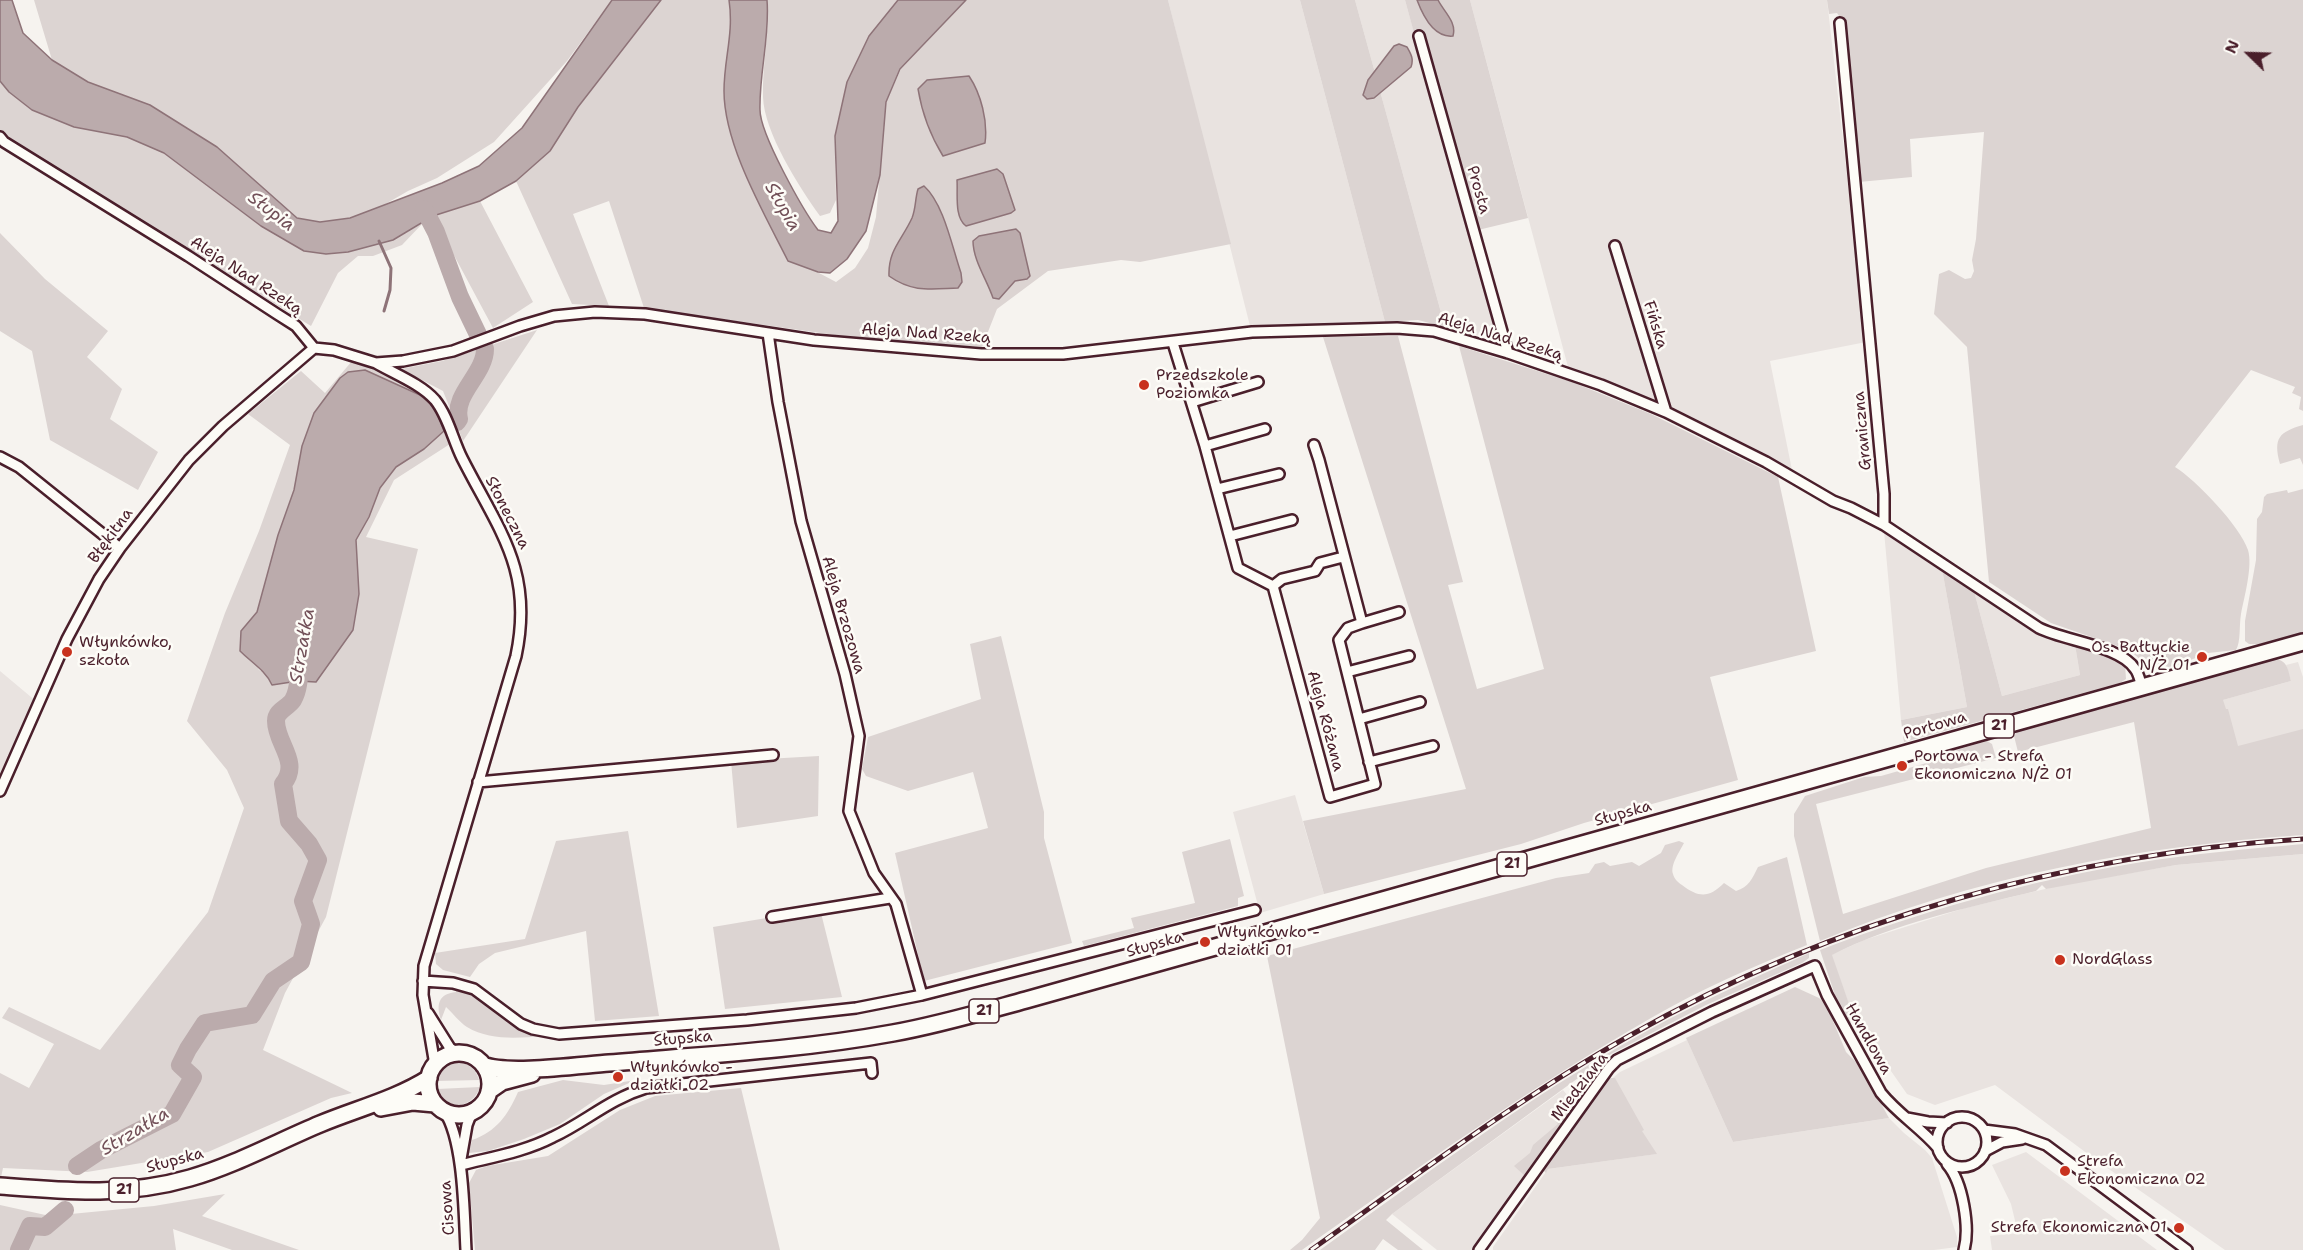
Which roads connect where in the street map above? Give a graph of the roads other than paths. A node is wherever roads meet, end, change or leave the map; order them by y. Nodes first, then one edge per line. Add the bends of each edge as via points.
1 (1840, 23) dead end
2 (1419, 36) dead end
3 (0, 137) edge
4 (1615, 246) dead end
5 (768, 333) junction
6 (1173, 343) junction
7 (315, 348) junction
8 (1508, 352) junction
9 (376, 363) junction
10 (1258, 382) dead end
11 (1192, 402) junction
12 (1666, 412) junction
13 (1265, 429) dead end
14 (1314, 445) dead end
15 (1205, 446) junction
16 (0, 457) edge
17 (1279, 474) dead end
18 (1217, 489) junction
19 (1292, 520) dead end
20 (1884, 525) junction
21 (1230, 536) junction
22 (120, 548) junction
23 (1343, 557) junction
24 (1273, 586) junction
25 (1399, 612) dead end
26 (1362, 622) junction
27 (2303, 642) edge
28 (1409, 656) dead end
29 (1347, 672) junction
30 (2142, 687) junction
31 (1420, 702) dead end
32 (1359, 719) junction
33 (1433, 746) dead end
34 (772, 755) dead end
35 (1370, 762) junction
36 (478, 782) junction
37 (0, 791) edge
38 (1750, 798) joint
39 (890, 898) junction
40 (1255, 910) dead end
41 (772, 917) dead end
42 (1815, 966) joint
43 (423, 981) junction
44 (922, 995) junction
45 (425, 1008) junction
46 (457, 1053) junction
47 (483, 1065) junction
48 (558, 1067) junction
49 (432, 1071) junction
50 (872, 1073) dead end
51 (489, 1091) junction
52 (440, 1108) junction
53 (472, 1112) junction
54 (348, 1114) junction
55 (1907, 1118) junction
56 (1947, 1123) junction
57 (1984, 1130) junction
58 (2028, 1138) junction
59 (1938, 1149) junction
60 (1985, 1151) junction
61 (1945, 1161) junction
62 (461, 1165) junction
63 (1973, 1165) junction
64 (0, 1186) edge
65 (1961, 1191) junction
66 (466, 1250) edge
67 (1479, 1250) edge
68 (1964, 1250) edge
69 (2187, 1250) edge

1 - 20 street, Graniczna
2 - 8 street, Prosta
3 - 7 street, Aleja Nad Rzeką via 296,326
4 - 12 street, Fińska
5 - 6 street, Aleja Nad Rzeką via 981,354 1064,354
5 - 9 street, Aleja Nad Rzeką via 645,314 595,312 554,316 428,357
5 - 39 street, Aleja Brzozowa via 801,521 846,674 859,736 849,811 874,873
6 - 8 street, Aleja Nad Rzeką via 1252,332 1397,328 1434,331
6 - 11 street
7 - 9 street, Aleja Nad Rzeką
7 - 22 street, Błękitna via 189,460
8 - 12 street, Aleja Nad Rzeką
9 - 36 street, Słoneczna via 433,398 514,561 522,600 522,629
10 - 11 street
11 - 15 street
12 - 20 street, Aleja Nad Rzeką
13 - 15 street
14 - 23 street
15 - 18 street
16 - 22 street via 19,467
17 - 18 street
18 - 21 street
19 - 21 street
20 - 30 street via 2047,632 2125,657 2135,668
21 - 24 street via 1238,568
22 - 37 street, Błękitna via 67,639
23 - 24 street via 1320,563 1315,571 1282,579
23 - 26 street
24 - 35 street, Aleja Różana via 1330,797 1375,784
25 - 26 street, Aleja Różana
26 - 29 street, Aleja Różana via 1348,628 1339,640
27 - 30 main road, Portowa / 21
28 - 29 street, Aleja Różana
29 - 32 street, Aleja Różana
30 - 38 main road, Portowa / 21
31 - 32 street, Aleja Różana
32 - 35 street, Aleja Różana
33 - 35 street, Aleja Różana
34 - 36 street
36 - 43 street, Słoneczna via 428,947
38 - 48 main road, Słupska / 21 via 930,1025 826,1043
39 - 41 street
39 - 44 street, Aleja Brzozowa via 900,916
40 - 44 street
42 - 55 street, Handlowa via 1881,1093
42 - 67 street, Miedziana via 1617,1060
43 - 44 street via 474,989 521,1024 544,1032 570,1034 834,1011
43 - 45 street, Słoneczna
45 - 46 street, Słoneczna
45 - 49 street, Słoneczna
46 - 47 main road, 21 via 473,1057
46 - 49 main road, 21 via 445,1056
47 - 48 main road, Słupska / 21
47 - 51 main road via 490,1080
48 - 51 main road, Słupska / 21 via 508,1080
49 - 52 main road via 429,1091
49 - 54 main road, Słupska / 21 via 411,1090
50 - 62 street via 871,1064 646,1088 614,1099 544,1142
51 - 53 main road, 21 via 482,1105
52 - 53 main road, 21 via 459,1115
52 - 54 main road, Słupska / 21 via 413,1102
52 - 62 street, Cisowa via 452,1125
53 - 62 street, Cisowa
54 - 64 main road, Słupska / 21 via 244,1159 158,1186 74,1192
55 - 56 street
55 - 59 street, Handlowa
56 - 57 street via 1967,1118
56 - 59 street via 1938,1134
57 - 58 street
57 - 60 street
58 - 60 street via 2002,1142
58 - 69 street via 2054,1150
59 - 61 street, Handlowa
60 - 63 street
61 - 63 street via 1958,1167
61 - 65 street, Handlowa
62 - 66 street, Cisowa
63 - 65 street
65 - 68 street via 1967,1239

